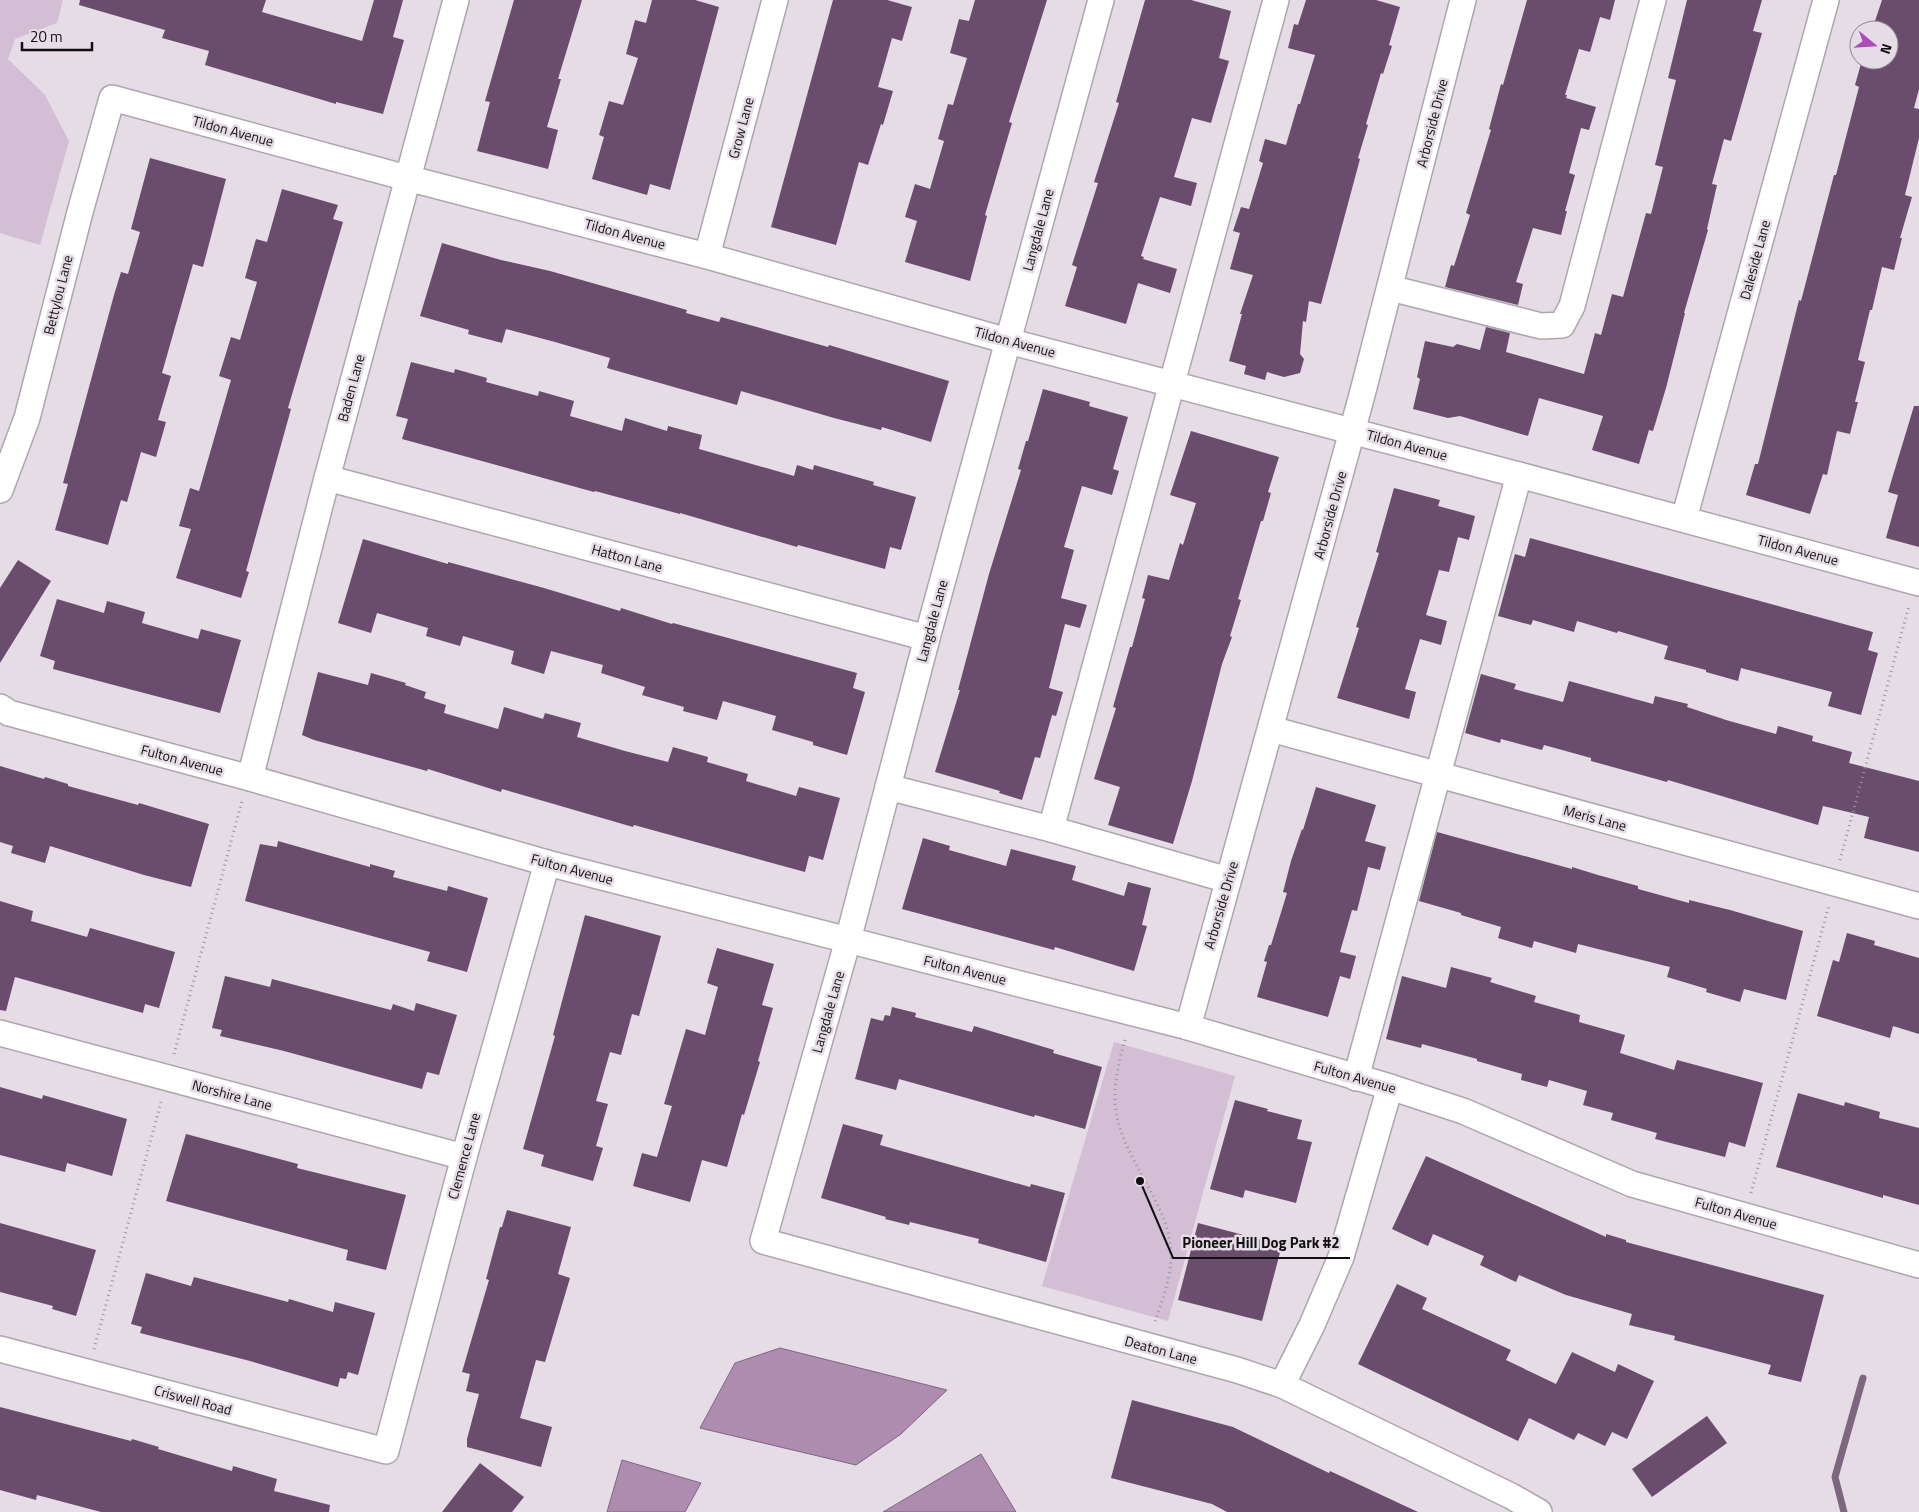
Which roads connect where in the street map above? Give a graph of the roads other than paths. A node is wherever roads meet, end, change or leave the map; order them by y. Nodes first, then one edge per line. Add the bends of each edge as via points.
1 (456, 0) edge
2 (775, 0) edge
3 (1101, 0) edge
4 (1276, 0) edge
5 (1463, 0) edge
6 (1653, 0) edge
7 (1826, 0) edge
8 (112, 98) joint
9 (407, 178) junction
10 (707, 256) junction
11 (1390, 288) junction
12 (1008, 341) junction
13 (1172, 384) junction
14 (1353, 431) junction
15 (1519, 475) junction
16 (327, 478) junction
17 (0, 490) edge
18 (1684, 519) junction
19 (1919, 583) edge
20 (927, 638) junction
21 (0, 707) edge
22 (1272, 729) junction
23 (1439, 775) junction
24 (888, 787) junction
25 (246, 789) junction
26 (1051, 829) junction
27 (547, 863) junction
28 (1228, 880) junction
29 (1919, 906) edge
30 (848, 940) junction
31 (1188, 1028) junction
32 (0, 1033) edge
33 (1356, 1078) junction
34 (1390, 1087) junction
35 (464, 1157) junction
36 (763, 1241) joint
37 (1919, 1264) edge
38 (0, 1349) edge
39 (1282, 1386) junction
40 (386, 1451) joint
41 (1539, 1512) edge

1 - 9 street, Baden Lane
2 - 10 street, Grow Lane
3 - 12 street, Langdale Lane
4 - 13 street
5 - 11 street, Arborside Drive
6 - 11 street via 1572,306 1562,325 1541,326
7 - 18 street, Daleside Lane
8 - 9 street, Tildon Avenue
8 - 17 street, Bettylou Lane via 27,418
9 - 10 street, Tildon Avenue
9 - 16 street, Baden Lane
10 - 12 street, Tildon Avenue
11 - 14 street, Arborside Drive
12 - 13 street, Tildon Avenue
12 - 20 street, Langdale Lane
13 - 14 street, Tildon Avenue
13 - 26 street
14 - 15 street, Tildon Avenue
14 - 22 street, Arborside Drive
15 - 18 street, Tildon Avenue
15 - 23 street
16 - 20 street, Hatton Lane
16 - 25 street, Baden Lane
18 - 19 street, Tildon Avenue
20 - 24 street, Langdale Lane
21 - 25 street, Fulton Avenue
22 - 23 street, Meris Lane
22 - 28 street, Arborside Drive
23 - 29 street, Meris Lane
23 - 33 street
24 - 26 street
24 - 30 street, Langdale Lane
25 - 27 street, Fulton Avenue
26 - 28 street
27 - 30 street, Fulton Avenue
27 - 35 street, Clemence Lane
28 - 31 street, Arborside Drive
30 - 31 street, Fulton Avenue
30 - 36 street, Langdale Lane
31 - 33 street, Fulton Avenue
32 - 35 street, Norshire Lane
33 - 34 street, Fulton Avenue
34 - 37 street, Fulton Avenue via 1463,1111 1632,1184
34 - 39 street via 1341,1257
35 - 40 street, Clemence Lane
36 - 39 street, Deaton Lane via 1227,1368
38 - 40 street, Criswell Road
39 - 41 street, Deaton Lane

